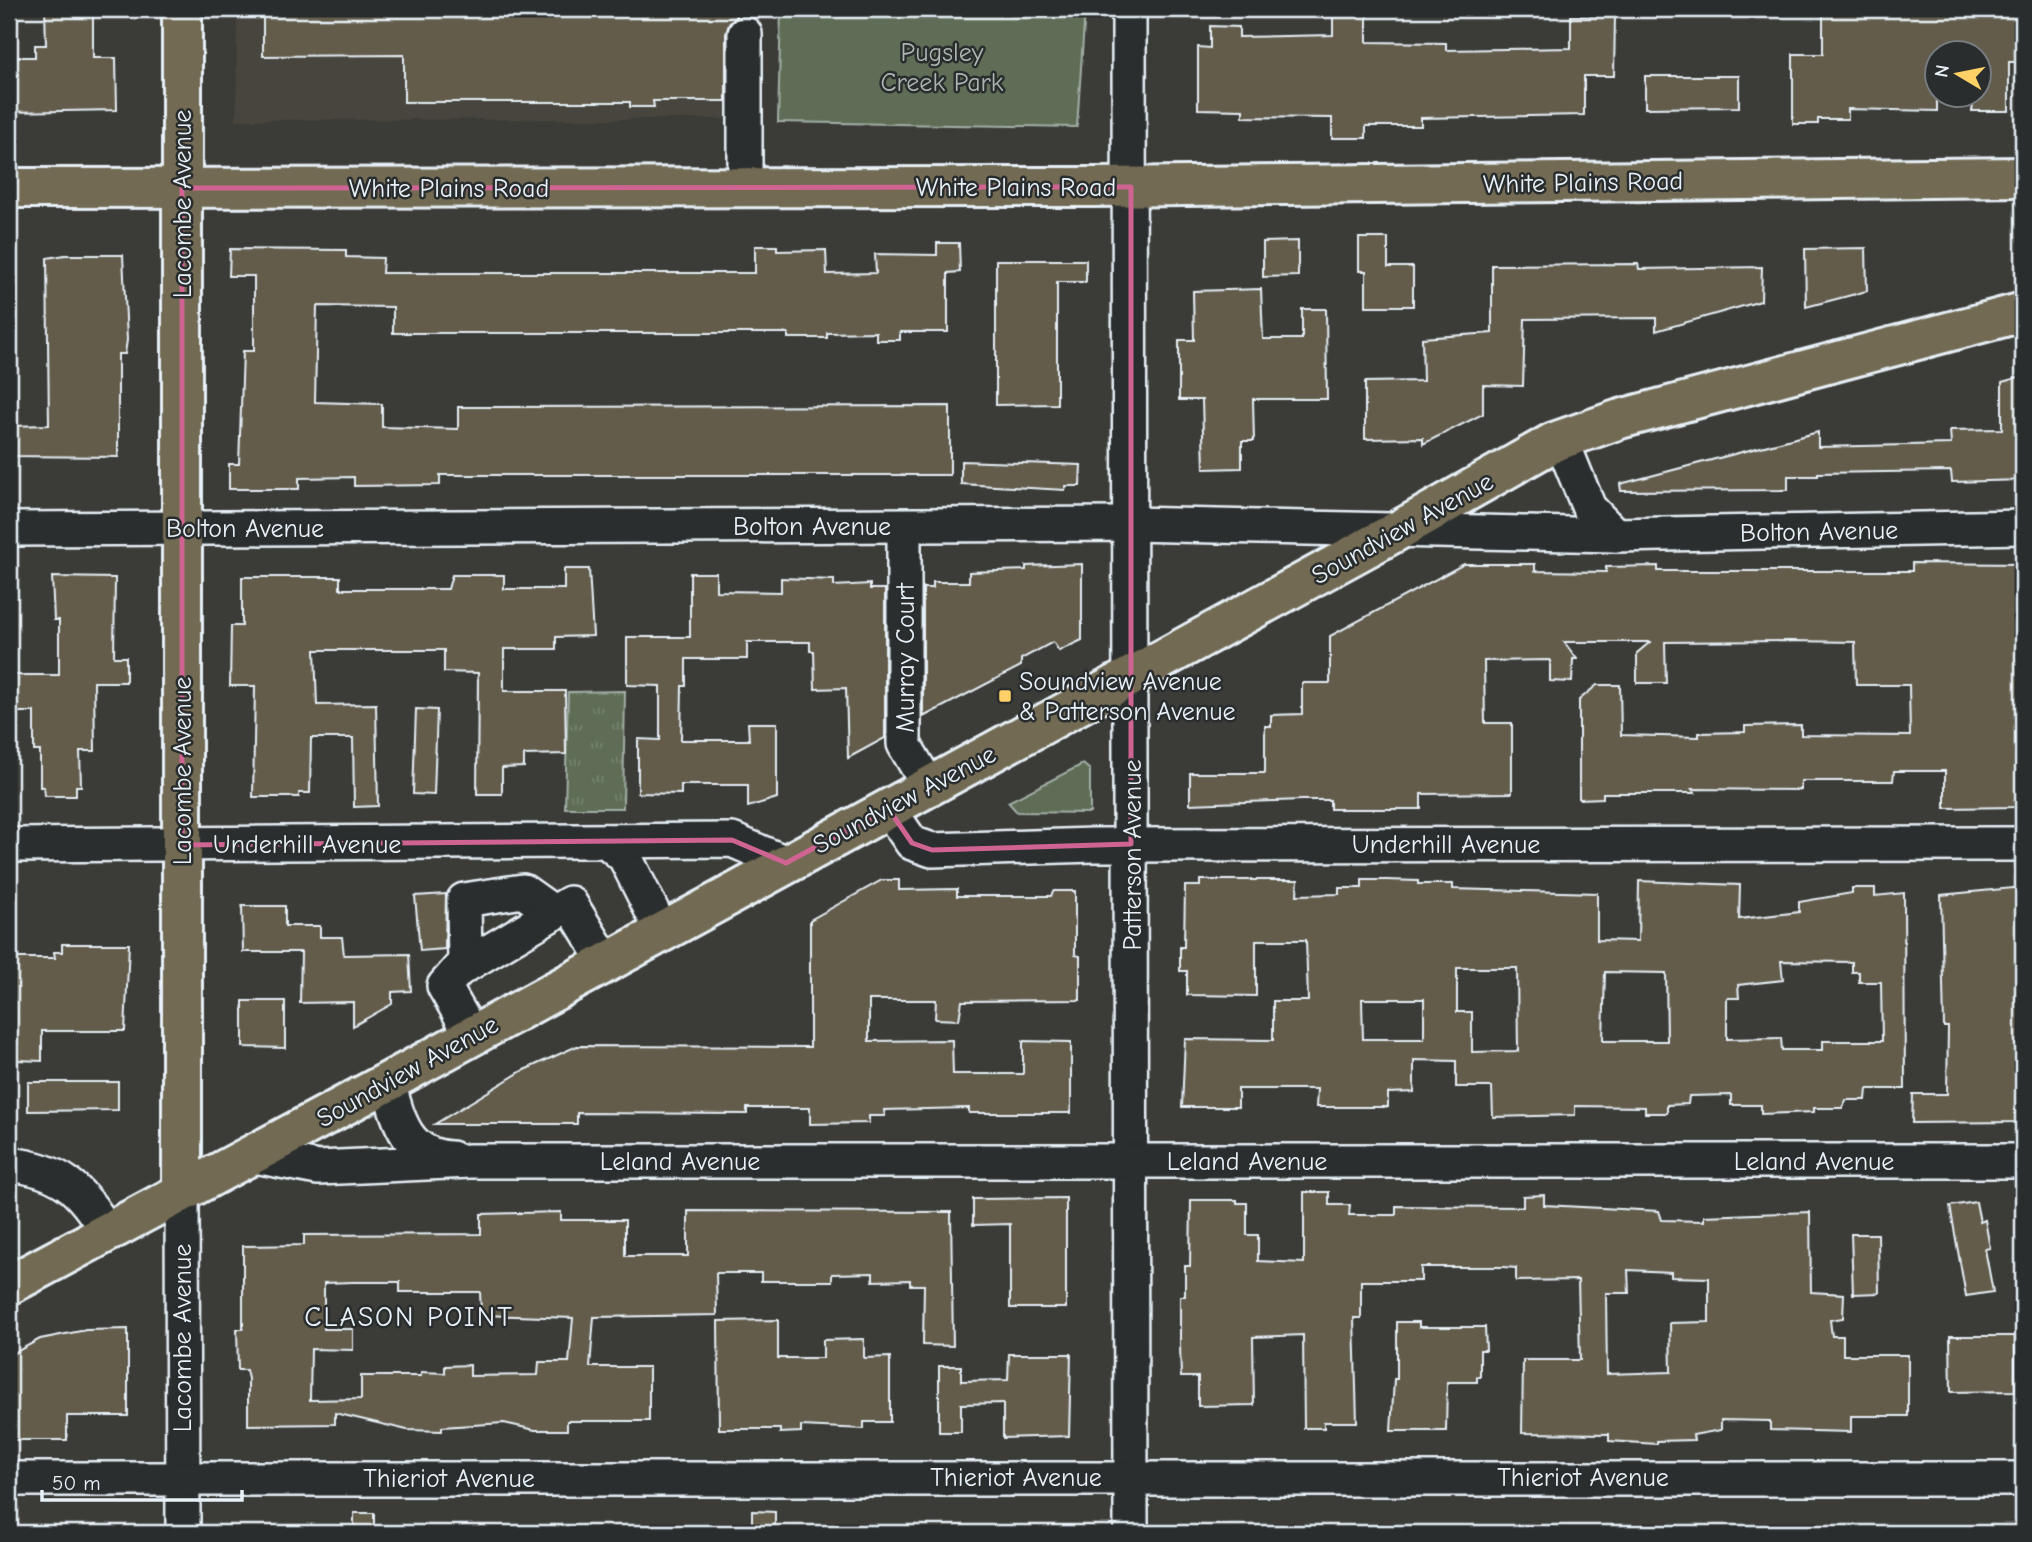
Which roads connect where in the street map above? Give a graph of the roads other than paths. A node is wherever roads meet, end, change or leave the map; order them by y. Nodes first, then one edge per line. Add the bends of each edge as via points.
1 (182, 9) edge
2 (1129, 9) edge
3 (745, 34) dead end
4 (2023, 177) edge
5 (745, 187) junction
6 (1131, 187) junction
7 (9, 188) edge
8 (182, 188) junction
9 (2023, 312) edge
10 (1561, 439) junction
11 (1131, 524) junction
12 (904, 526) junction
13 (2023, 527) edge
14 (9, 529) edge
15 (181, 529) junction
16 (1399, 530) junction
17 (1615, 535) junction
18 (1131, 676) junction
19 (928, 785) junction
20 (888, 808) junction
21 (606, 841) junction
22 (1131, 844) junction
23 (2023, 844) edge
24 (9, 845) edge
25 (182, 845) junction
26 (786, 863) junction
27 (554, 913) junction
28 (662, 931) junction
29 (607, 962) junction
30 (466, 965) junction
31 (472, 1035) junction
32 (388, 1082) junction
33 (250, 1155) junction
34 (470, 1161) junction
35 (1132, 1161) junction
36 (2023, 1161) edge
37 (9, 1164) edge
38 (182, 1192) junction
39 (107, 1232) junction
40 (9, 1285) edge
41 (1131, 1477) junction
42 (183, 1478) junction
43 (9, 1479) edge
44 (2023, 1479) edge
45 (183, 1533) edge
46 (1131, 1533) edge

1 - 8 main road, Lacombe Avenue
2 - 6 street, Patterson Avenue
3 - 5 street
4 - 6 main road, White Plains Road
5 - 6 main road, White Plains Road
5 - 8 main road, White Plains Road
6 - 11 street, Patterson Avenue
7 - 8 main road, White Plains Road
8 - 15 main road, Lacombe Avenue
9 - 10 main road, Soundview Avenue via 1620,419
10 - 16 main road, Soundview Avenue
10 - 17 street via 1589,508
11 - 12 street, Bolton Avenue
11 - 16 street, Bolton Avenue
11 - 18 street, Patterson Avenue
12 - 15 street, Bolton Avenue
12 - 19 street, Murray Court via 904,744
13 - 17 street, Bolton Avenue
14 - 15 street, Bolton Avenue
15 - 25 main road, Lacombe Avenue
16 - 17 street, Bolton Avenue
16 - 18 main road, Soundview Avenue
18 - 19 main road, Soundview Avenue
18 - 22 street, Patterson Avenue
19 - 20 main road, Soundview Avenue
20 - 22 street, Underhill Avenue via 912,843 932,850
20 - 26 main road, Soundview Avenue
21 - 25 street, Underhill Avenue
21 - 26 street, Underhill Avenue via 732,840
21 - 28 street via 625,857
22 - 23 street, Underhill Avenue
22 - 35 street, Patterson Avenue
24 - 25 street, Underhill Avenue
25 - 38 main road, Lacombe Avenue
26 - 28 main road, Soundview Avenue
27 - 29 street via 570,903
27 - 30 street
27 - 30 street via 523,891 464,900
28 - 29 main road, Soundview Avenue
29 - 31 main road, Soundview Avenue
30 - 31 street via 444,986
31 - 32 main road, Soundview Avenue
32 - 33 main road, Soundview Avenue
32 - 34 street, Leland Avenue via 409,1140 437,1158
33 - 34 street, Leland Avenue via 318,1168
33 - 38 main road, Soundview Avenue
34 - 35 street, Leland Avenue
35 - 36 street, Leland Avenue
35 - 41 street, Patterson Avenue
37 - 39 street via 56,1175 79,1191
38 - 39 main road, Soundview Avenue
38 - 42 street, Lacombe Avenue
39 - 40 main road, Soundview Avenue
41 - 42 street, Thieriot Avenue
41 - 44 street, Thieriot Avenue
41 - 46 street, Patterson Avenue
42 - 43 street, Thieriot Avenue
42 - 45 street, Lacombe Avenue

